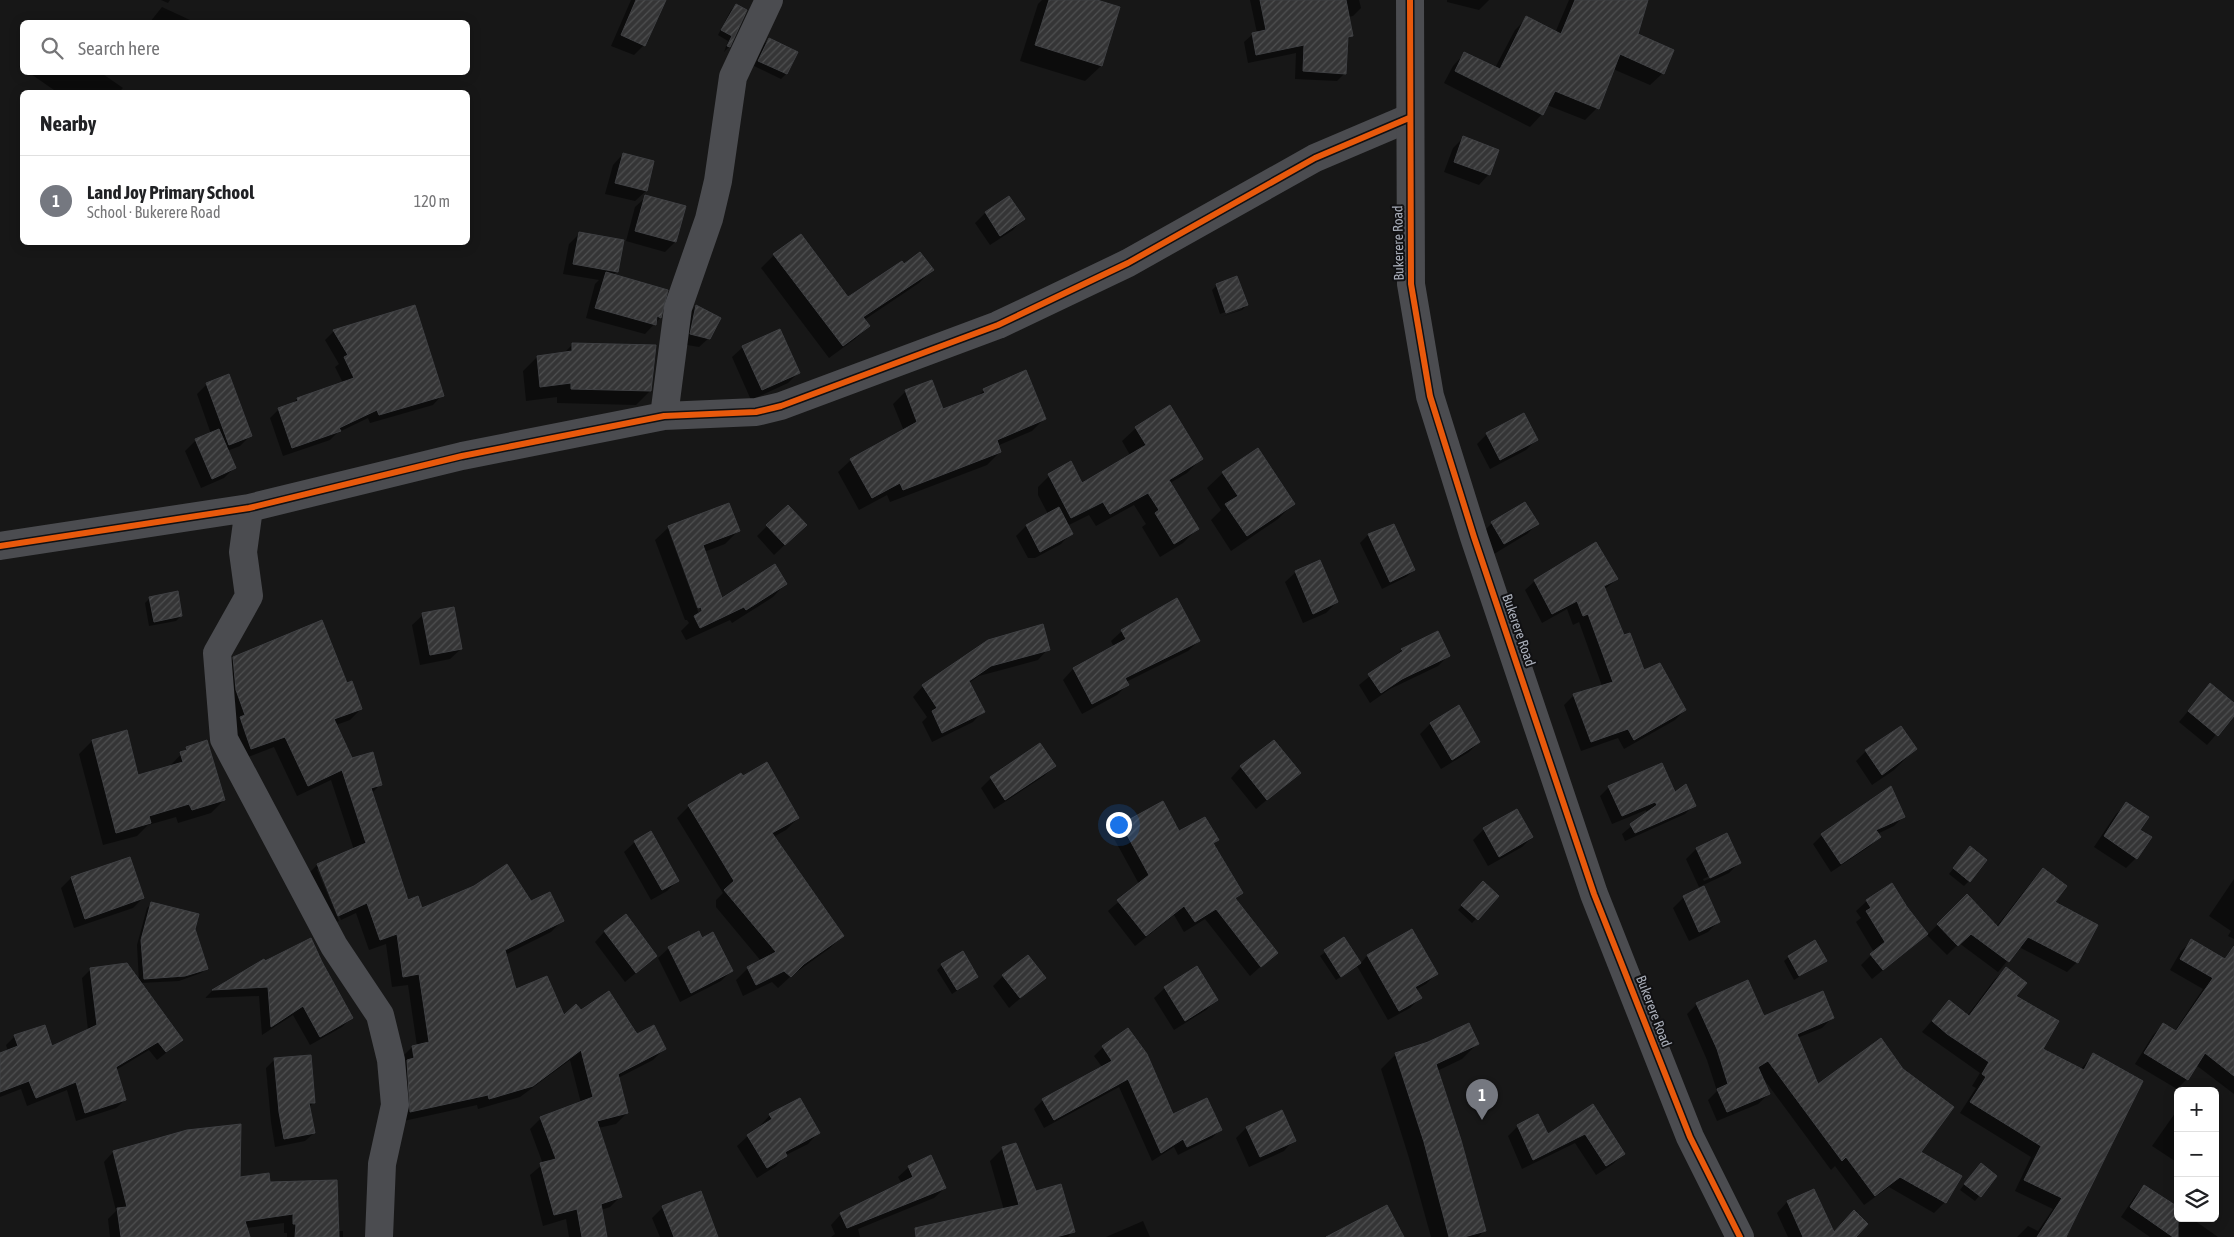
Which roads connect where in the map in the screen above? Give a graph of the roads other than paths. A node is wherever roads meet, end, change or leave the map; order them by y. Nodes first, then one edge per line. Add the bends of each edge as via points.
1 (768, 0) edge
2 (1410, 0) edge
3 (1410, 118) junction
4 (664, 416) junction
5 (249, 508) junction
6 (0, 546) edge
7 (379, 1237) edge
8 (1740, 1237) edge

1 - 4 street via 734,77 718,182 709,219 678,308
2 - 3 street, Bukerere Road
3 - 4 street via 1315,158 1128,263 998,324 781,406 756,412
3 - 8 street, Bukerere Road via 1411,284 1430,396 1594,894 1690,1137
4 - 5 street via 462,456
5 - 6 street
5 - 7 street via 243,552 249,596 217,653 224,739 334,946 380,1015 391,1060 395,1105 382,1164

